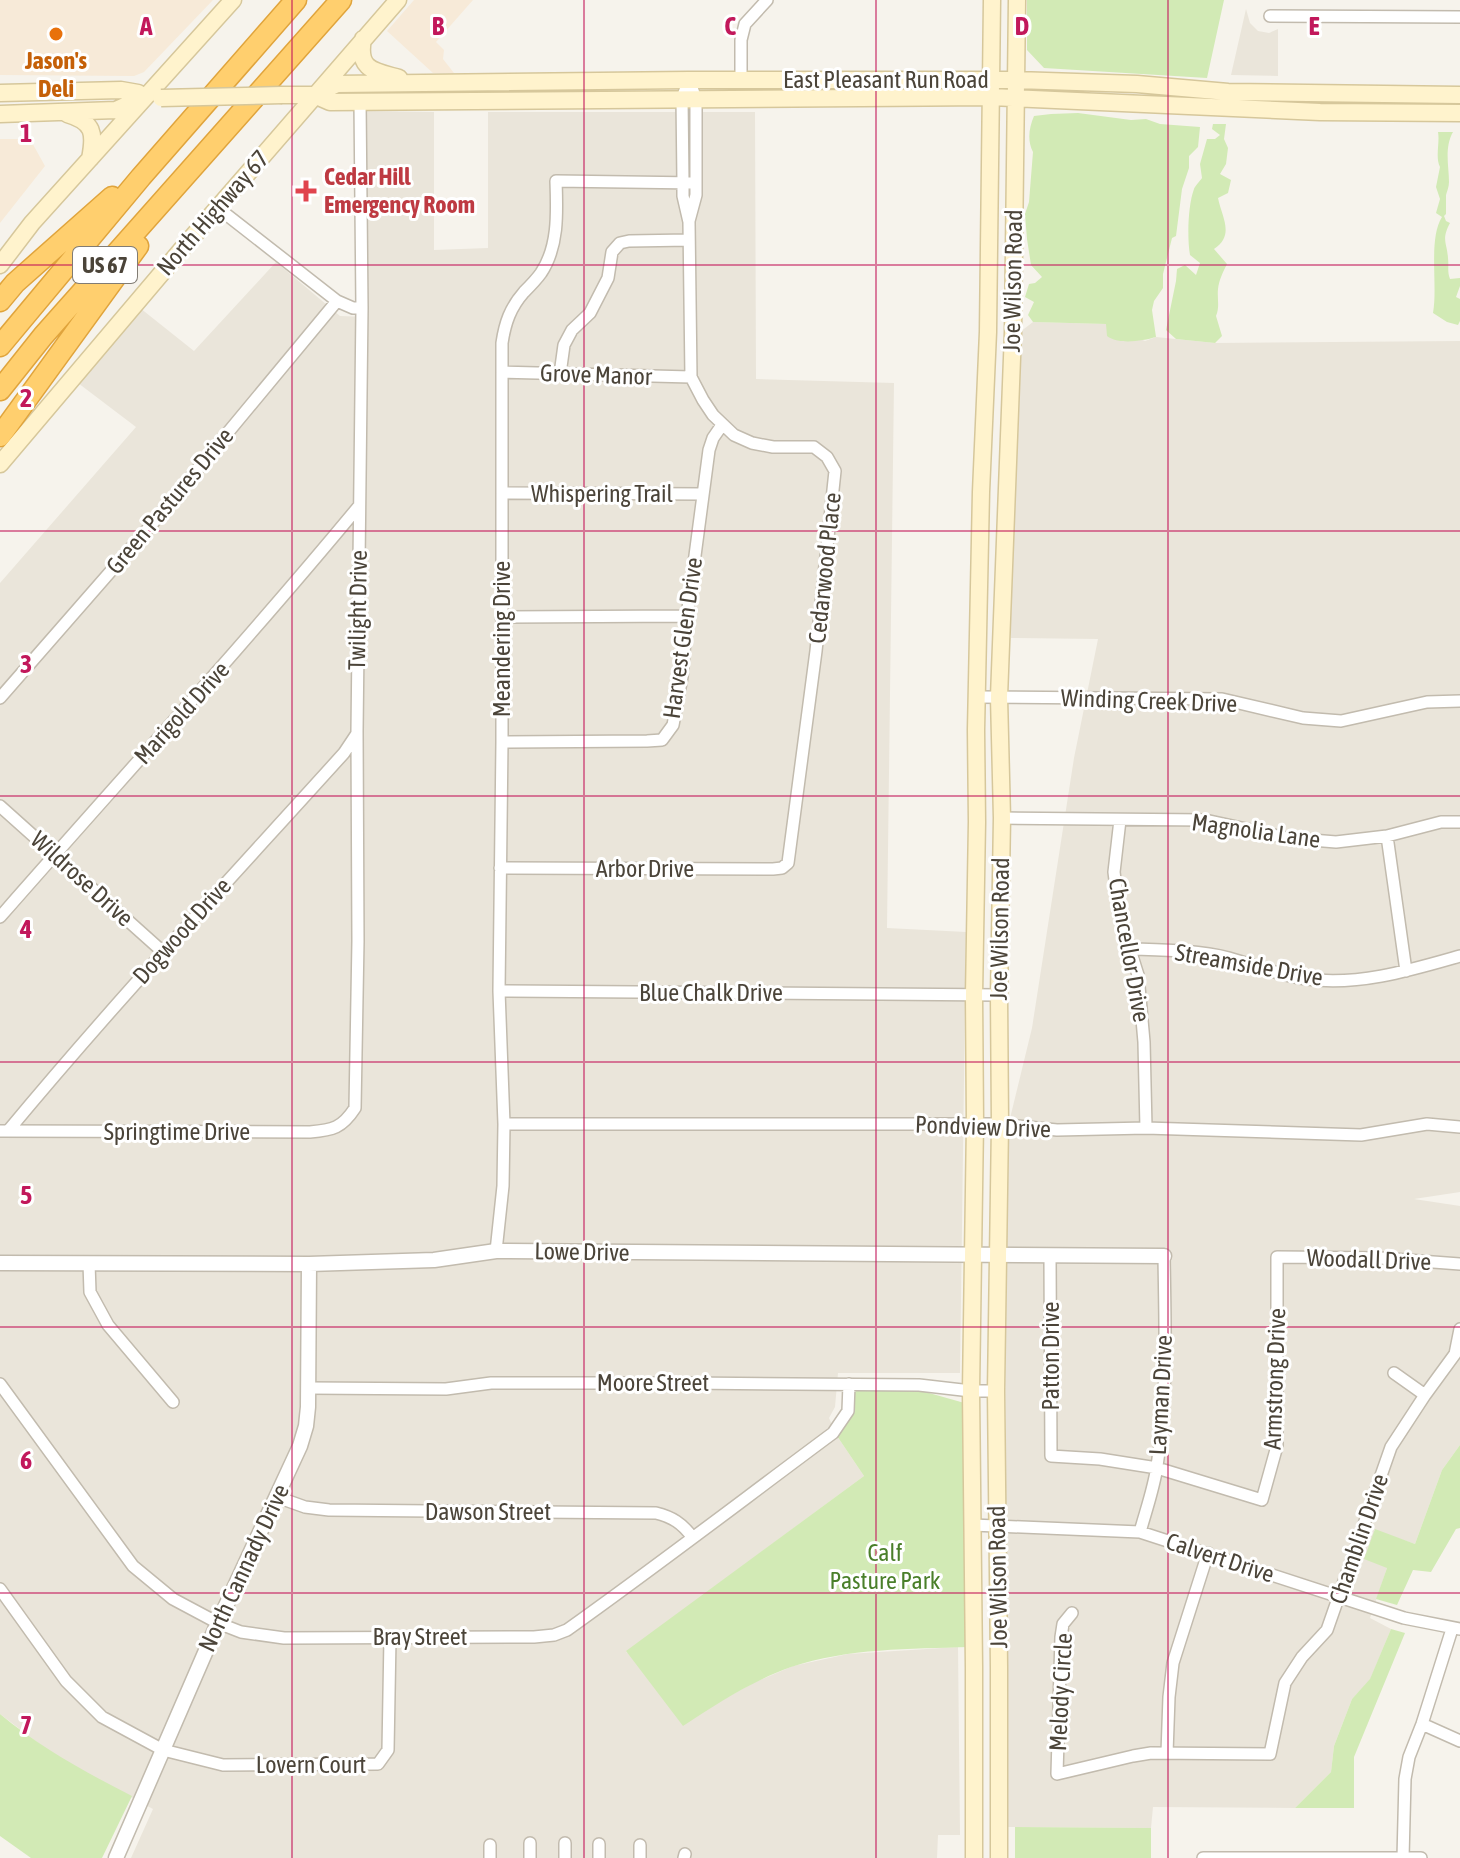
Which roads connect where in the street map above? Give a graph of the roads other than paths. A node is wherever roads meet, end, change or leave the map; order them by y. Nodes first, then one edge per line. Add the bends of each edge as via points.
1 (233, 0) edge
2 (296, 0) edge
3 (341, 0) edge
4 (398, 0) edge
5 (767, 0) edge
6 (992, 0) edge
7 (1017, 0) edge
8 (1270, 16) dead end
9 (1460, 17) edge
10 (363, 39) junction
11 (689, 80) junction
12 (741, 80) junction
13 (1016, 80) junction
14 (416, 83) junction
15 (991, 88) junction
16 (2, 93) edge
17 (314, 95) junction
18 (1460, 95) edge
19 (153, 98) junction
20 (689, 98) junction
21 (1016, 98) junction
22 (360, 101) junction
23 (61, 112) junction
24 (1460, 113) edge
25 (0, 114) edge
26 (174, 140) junction
27 (214, 143) junction
28 (90, 159) junction
29 (683, 182) junction
30 (696, 183) junction
31 (218, 208) junction
32 (689, 222) junction
33 (689, 240) junction
34 (0, 265) edge
35 (0, 301) edge
36 (337, 301) junction
37 (362, 308) junction
38 (0, 346) edge
39 (502, 372) junction
40 (560, 374) junction
41 (691, 377) junction
42 (0, 390) edge
43 (722, 425) junction
44 (0, 436) edge
45 (0, 464) edge
46 (502, 493) junction
47 (703, 494) junction
48 (359, 506) junction
49 (687, 616) junction
50 (501, 617) junction
51 (977, 697) junction
52 (999, 697) junction
53 (0, 698) edge
54 (1460, 701) edge
55 (357, 732) junction
56 (502, 742) junction
57 (0, 806) edge
58 (1002, 818) junction
59 (1120, 820) junction
60 (1460, 822) edge
61 (1387, 836) junction
62 (55, 854) junction
63 (788, 863) joint
64 (500, 868) junction
65 (0, 917) edge
66 (1131, 949) junction
67 (163, 952) junction
68 (1460, 956) edge
69 (1406, 971) junction
70 (499, 991) junction
71 (974, 995) junction
72 (999, 995) junction
73 (349, 1117) joint
74 (975, 1123) junction
75 (504, 1124) junction
76 (1000, 1124) junction
77 (1460, 1127) edge
78 (1146, 1128) junction
79 (4, 1131) edge
80 (496, 1251) junction
81 (972, 1256) junction
82 (997, 1256) junction
83 (1050, 1256) junction
84 (1164, 1256) joint
85 (1277, 1257) joint
86 (0, 1263) edge
87 (89, 1263) junction
88 (309, 1264) junction
89 (1460, 1264) edge
90 (1460, 1329) edge
91 (1394, 1373) dead end
92 (0, 1384) edge
93 (849, 1384) junction
94 (309, 1388) junction
95 (971, 1391) junction
96 (996, 1391) junction
97 (1425, 1395) junction
98 (173, 1402) dead end
99 (1157, 1468) junction
100 (277, 1497) junction
101 (973, 1525) junction
102 (998, 1525) junction
103 (1140, 1532) junction
104 (692, 1537) junction
105 (1208, 1553) junction
106 (0, 1589) edge
107 (1339, 1596) junction
108 (1072, 1613) dead end
109 (218, 1623) junction
110 (1456, 1629) edge
111 (390, 1638) junction
112 (1422, 1724) junction
113 (1460, 1741) edge
114 (163, 1750) junction
115 (1167, 1753) junction
116 (530, 1843) dead end
117 (565, 1843) dead end
118 (599, 1844) dead end
119 (490, 1845) dead end
120 (116, 1858) edge
121 (490, 1858) edge
122 (530, 1858) edge
123 (565, 1858) edge
124 (599, 1858) edge
125 (974, 1858) edge
126 (999, 1858) edge
127 (1203, 1858) edge
128 (1403, 1858) edge
129 (1421, 1858) edge

1 - 19 main road
2 - 26 highway, US 67
3 - 27 highway, US 67
4 - 10 main road, North Highway 67
5 - 12 street via 745,24
6 - 15 main road, Joe Wilson Road
7 - 13 main road, Joe Wilson Road
8 - 9 street
10 - 14 main road via 363,62 372,70
10 - 17 main road, North Highway 67
11 - 12 main road, East Pleasant Run Road
11 - 14 main road, East Pleasant Run Road
11 - 20 street
12 - 15 main road, East Pleasant Run Road
13 - 15 main road, East Pleasant Run Road
13 - 18 main road, East Pleasant Run Road via 1228,92
13 - 21 main road, Joe Wilson Road
14 - 17 main road, East Pleasant Run Road via 337,84
15 - 20 main road, East Pleasant Run Road
15 - 21 main road, East Pleasant Run Road
15 - 51 main road, Joe Wilson Road
16 - 19 main road, East Pleasant Run Road via 121,90
17 - 19 main road, East Pleasant Run Road, bridge
17 - 22 main road, East Pleasant Run Road via 330,102
17 - 31 main road, North Highway 67
19 - 23 main road, East Pleasant Run Road via 116,110
19 - 28 main road
20 - 22 main road, East Pleasant Run Road
20 - 29 street
20 - 30 street
21 - 24 main road, East Pleasant Run Road
21 - 52 main road, Joe Wilson Road
22 - 37 street, Twilight Drive
23 - 25 main road, East Pleasant Run Road
23 - 28 main road via 88,124 93,134
26 - 35 highway
26 - 38 highway, US 67
27 - 42 highway, US 67
27 - 44 highway
28 - 34 main road
29 - 30 street, Meandering Drive
29 - 32 street
29 - 39 street, Meandering Drive via 556,181 551,251 511,310 502,343
30 - 32 street
31 - 36 street
31 - 45 main road, North Highway 67
32 - 33 street
33 - 40 street via 620,243 590,313 564,345
33 - 41 street
36 - 37 street
36 - 53 street, Green Pastures Drive
37 - 48 street, Twilight Drive
39 - 40 street, Grove Manor
39 - 46 street, Meandering Drive
40 - 41 street, Grove Manor
41 - 43 street, Cedarwood Place
43 - 47 street, Harvest Glen Drive via 709,450
43 - 63 street, Cedarwood Place via 752,443 814,447 835,471
46 - 47 street, Whispering Trail
46 - 50 street, Meandering Drive
47 - 49 street, Harvest Glen Drive
48 - 55 street, Twilight Drive
48 - 62 street, Marigold Drive
49 - 50 street
49 - 56 street, Harvest Glen Drive via 673,725 662,740
50 - 56 street, Meandering Drive
51 - 52 street, Winding Creek Drive
51 - 71 main road, Joe Wilson Road
52 - 54 street, Winding Creek Drive via 1222,699 1341,721 1427,702
52 - 58 main road, Joe Wilson Road
55 - 67 street, Dogwood Drive via 344,753
55 - 73 street, Twilight Drive via 356,1098
56 - 64 street, Meandering Drive
57 - 62 street, Wildrose Drive
58 - 59 street, Magnolia Lane
58 - 72 main road, Joe Wilson Road
59 - 61 street, Magnolia Lane via 1205,820 1287,838 1336,842
59 - 66 street, Chancellor Drive via 1114,872 1120,918
60 - 61 street, Magnolia Lane
61 - 69 street
62 - 65 street, Marigold Drive
62 - 67 street, Wildrose Drive
63 - 64 street, Arbor Drive via 773,869
64 - 70 street, Meandering Drive
66 - 69 street, Streamside Drive via 1199,952 1307,979 1354,980
66 - 78 street, Chancellor Drive via 1144,1042
67 - 79 street, Dogwood Drive
68 - 69 street, Streamside Drive
70 - 71 street, Blue Chalk Drive
70 - 75 street, Meandering Drive
71 - 72 street, Blue Chalk Drive
71 - 74 main road, Joe Wilson Road
72 - 76 main road, Joe Wilson Road
73 - 79 street, Springtime Drive via 340,1126 310,1132
74 - 75 street, Pondview Drive
74 - 76 street, Pondview Drive
74 - 81 main road, Joe Wilson Road
75 - 80 street, Meandering Drive
76 - 78 street, Pondview Drive via 1057,1130
76 - 82 main road, Joe Wilson Road
77 - 78 street, Pondview Drive via 1427,1124 1361,1135
80 - 81 street, Lowe Drive
80 - 88 street, Lowe Drive via 434,1260
81 - 82 street, Lowe Drive
81 - 95 main road, Joe Wilson Road
82 - 83 street, Lowe Drive
82 - 96 main road, Joe Wilson Road
83 - 84 street, Lowe Drive
83 - 99 street, Patton Drive via 1051,1456
84 - 99 street, Layman Drive via 1165,1358
85 - 89 street, Woodall Drive
85 - 99 street, Armstrong Drive via 1277,1446 1262,1500
86 - 87 street, Lowe Drive
87 - 88 street, Lowe Drive
87 - 98 street via 90,1292 108,1325
88 - 94 street, North Cannady Drive
90 - 97 street, Chamblin Drive via 1455,1354
91 - 97 street
92 - 109 street, Bray Street via 133,1566 173,1599
93 - 94 street, Moore Street
93 - 95 street, Moore Street
93 - 104 street, Bray Street via 848,1411 833,1433
94 - 100 street, North Cannady Drive via 306,1426
95 - 96 street, Moore Street
95 - 101 main road, Joe Wilson Road
96 - 102 main road, Joe Wilson Road
97 - 107 street, Chamblin Drive via 1391,1447
99 - 103 street, Layman Drive
100 - 104 street, Dawson Street via 329,1510 656,1513 678,1521
100 - 109 street, North Cannady Drive
101 - 102 street, Calvert Drive
101 - 125 main road, Joe Wilson Road
102 - 103 street, Calvert Drive
102 - 126 main road, Joe Wilson Road
103 - 105 street, Calvert Drive
104 - 111 street, Bray Street via 554,1635
105 - 107 street, Calvert Drive
105 - 115 street via 1173,1663
106 - 114 street via 66,1681 102,1717
107 - 110 street, Calvert Drive
107 - 115 street, Chamblin Drive via 1327,1630 1285,1683 1270,1754
108 - 115 street, Melody Circle via 1061,1637 1057,1774
109 - 111 street, Bray Street via 267,1637
109 - 114 street, North Cannady Drive
110 - 112 street
111 - 114 street, Lovern Court via 388,1750 378,1764 223,1765
112 - 113 street
112 - 128 street via 1405,1779
114 - 120 street, North Cannady Drive
116 - 122 street
117 - 123 street
118 - 124 street
119 - 121 street
127 - 128 street
128 - 129 street

